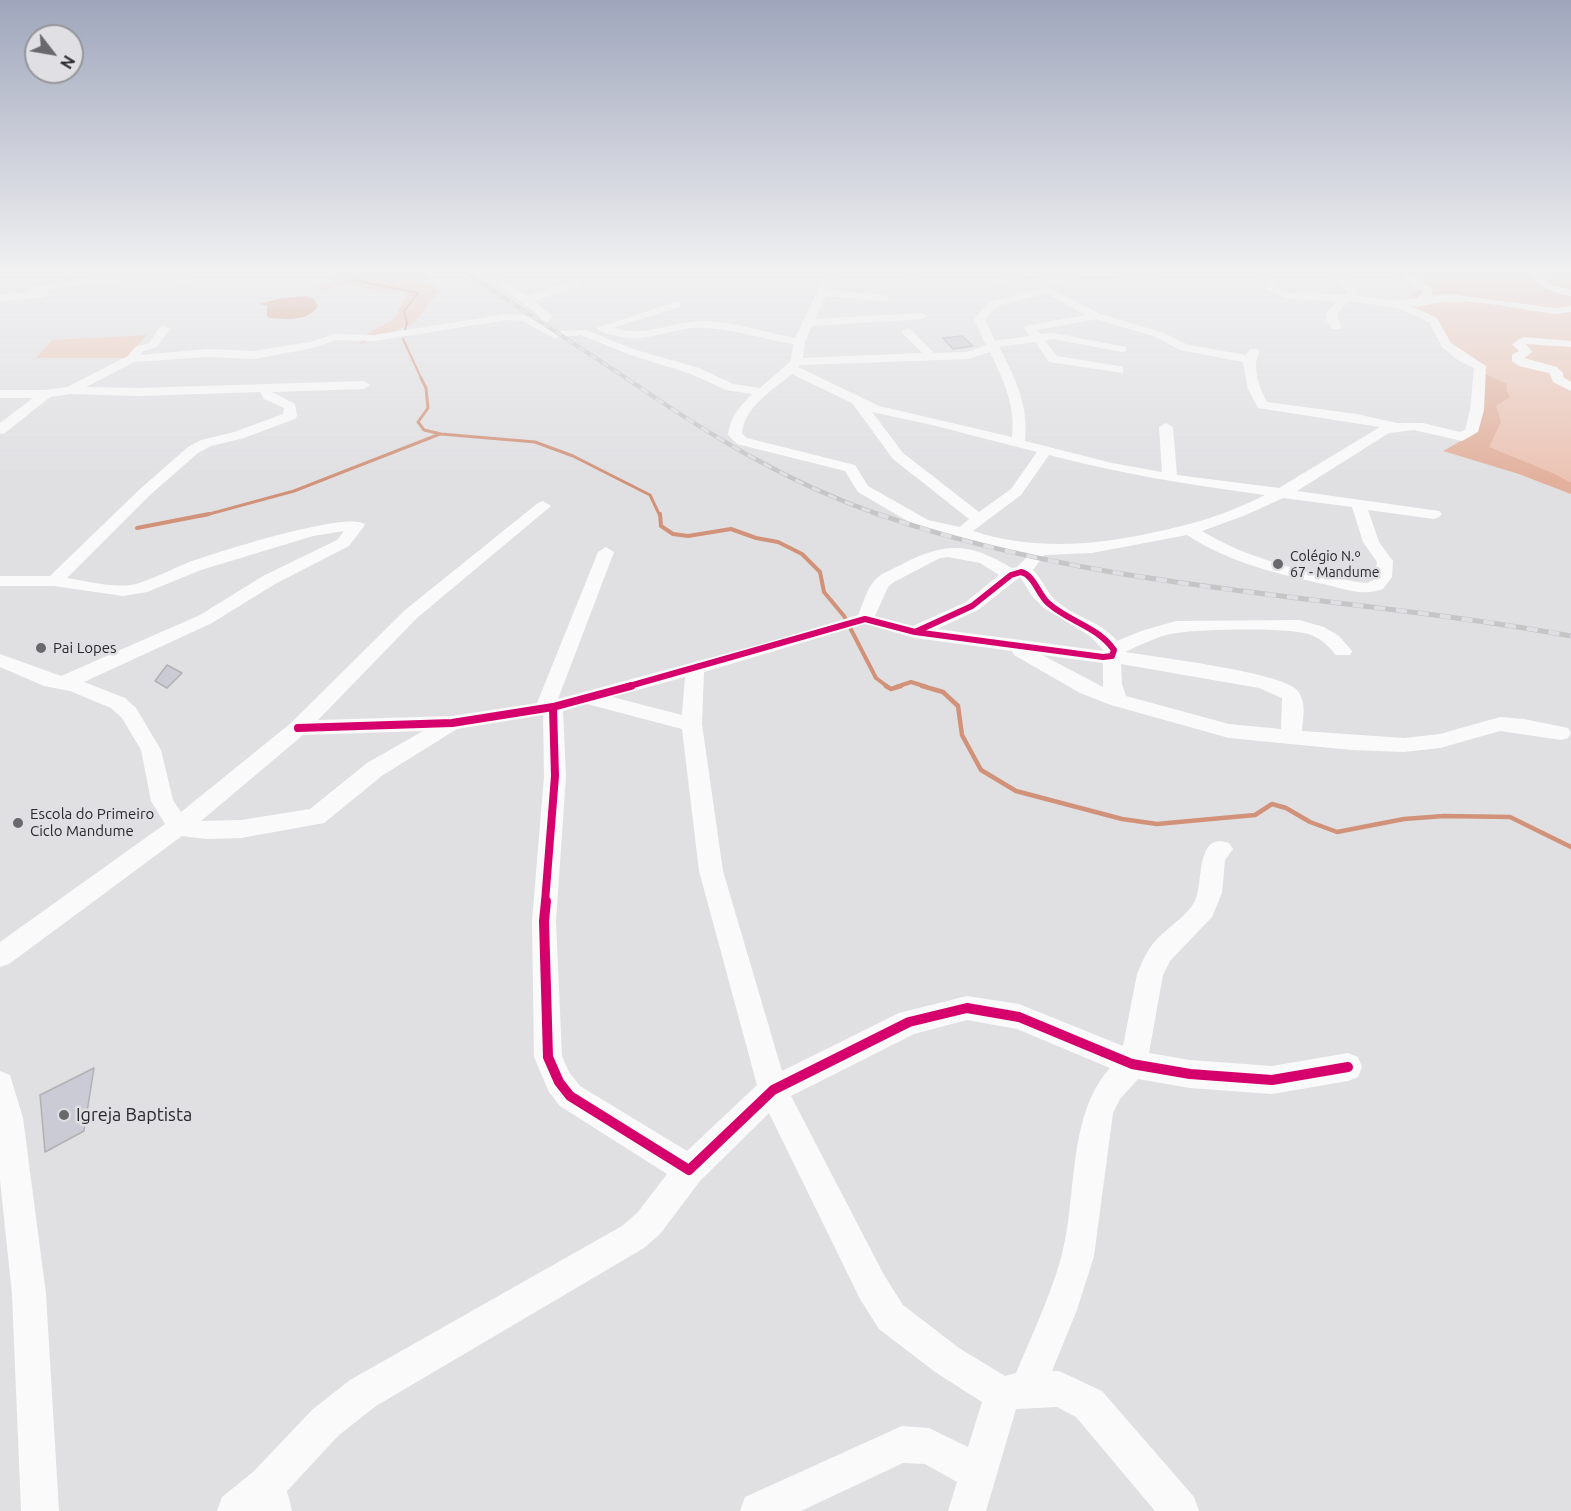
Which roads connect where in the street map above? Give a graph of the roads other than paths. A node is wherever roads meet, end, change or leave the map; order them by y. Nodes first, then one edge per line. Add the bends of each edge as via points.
1 (156, 341) edge
2 (257, 341) dead end
3 (322, 341) edge
4 (613, 341) edge
5 (791, 341) edge
6 (916, 341) edge
7 (990, 341) edge
8 (1021, 341) edge
9 (1040, 341) edge
10 (1080, 341) edge
11 (1169, 341) edge
12 (1444, 341) edge
13 (1458, 341) edge
14 (1522, 341) edge
15 (1529, 341) edge
16 (799, 342) joint
17 (1571, 344) edge
18 (992, 345) junction
19 (1122, 349) dead end
20 (207, 353) junction
21 (932, 357) junction
22 (131, 359) junction
23 (1482, 363) dead end
24 (228, 365) junction
25 (795, 366) junction
26 (1119, 370) dead end
27 (364, 385) dead end
28 (1571, 387) edge
29 (266, 389) junction
30 (70, 390) junction
31 (206, 390) junction
32 (764, 392) junction
33 (0, 394) edge
34 (46, 394) junction
35 (858, 402) junction
36 (1395, 426) junction
37 (1166, 427) dead end
38 (0, 430) edge
39 (1018, 444) junction
40 (1046, 451) junction
41 (1170, 478) junction
42 (1279, 492) junction
43 (1359, 505) junction
44 (543, 506) dead end
45 (1434, 514) dead end
46 (979, 521) junction
47 (1189, 530) junction
48 (955, 531) junction
49 (1035, 549) junction
50 (606, 552) dead end
51 (1016, 573) junction
52 (0, 581) edge
53 (54, 581) junction
54 (855, 621) junction
55 (915, 632) junction
56 (1014, 647) junction
57 (1343, 651) dead end
58 (1113, 653) junction
59 (4, 666) edge
60 (695, 668) junction
61 (63, 683) junction
62 (586, 697) junction
63 (1118, 700) junction
64 (549, 707) junction
65 (452, 723) junction
66 (692, 724) junction
67 (298, 728) junction
68 (1562, 733) dead end
69 (1291, 736) junction
70 (178, 827) junction
71 (1221, 849) dead end
72 (0, 956) edge
73 (1132, 1064) junction
74 (1348, 1067) dead end
75 (0, 1085) edge
76 (773, 1090) junction
77 (689, 1170) junction
78 (1015, 1391) junction
79 (979, 1474) junction
80 (269, 1498) edge
81 (40, 1511) edge
82 (236, 1511) edge
83 (759, 1511) edge
84 (967, 1511) edge
85 (1180, 1511) edge

1 - 22 street via 139,349
2 - 20 street
3 - 24 street
4 - 32 street via 632,352 679,365 730,387
5 - 16 street
6 - 21 street
7 - 18 street
8 - 18 street
9 - 26 street via 1049,355 1059,361
10 - 19 street
11 - 36 street via 1194,351 1252,355 1255,390 1263,405
12 - 36 street via 1480,368 1471,432 1462,437 1424,426
13 - 23 street via 1465,352
14 - 28 street via 1518,344 1526,352 1516,358 1553,370 1560,382
15 - 17 street
16 - 25 street
18 - 21 street via 968,355
18 - 39 street via 1020,412
20 - 22 street
20 - 24 street
21 - 25 street
22 - 30 street
24 - 31 street
25 - 32 street
25 - 35 street
27 - 29 street
29 - 31 street
29 - 53 street via 268,397 290,407 290,416 193,450
30 - 31 street
30 - 34 street
32 - 48 street via 738,417 735,435 742,441 850,468 863,489 874,496 922,523
33 - 34 street
34 - 38 street
35 - 39 street
35 - 46 street via 898,456
36 - 42 street via 1291,489
37 - 41 street
39 - 40 street
40 - 41 street
40 - 46 street via 1016,492
41 - 42 street
42 - 43 street
42 - 47 street via 1240,513
43 - 45 street
43 - 47 street via 1367,539 1385,561 1385,575 1373,587 1356,587 1262,564 1221,549
44 - 67 street via 411,614
46 - 48 street
47 - 49 street via 1111,547
48 - 49 street via 1000,545
49 - 51 street via 1036,557
50 - 64 street
51 - 54 street via 966,554 936,554 888,578
51 - 55 street via 972,606
51 - 58 street via 1028,574 1036,591 1054,608 1095,631 1110,644
52 - 53 street
53 - 61 street via 123,591 141,588 195,566 311,531 357,525 343,543 269,580 206,619
54 - 55 street
54 - 60 street
55 - 56 street
56 - 58 street via 1103,657
56 - 63 street via 1087,688
57 - 58 street via 1318,631 1299,626 1248,625 1176,627 1148,635
58 - 63 street via 1112,684
58 - 69 street via 1282,688 1294,701
59 - 61 street
60 - 62 street
60 - 66 street
61 - 70 street via 118,703 129,713 151,750 162,801
62 - 64 street
62 - 66 street
63 - 69 street via 1229,731
64 - 65 street
64 - 77 street via 555,776 544,921 548,1057 570,1096
65 - 67 street
65 - 70 street via 375,769 316,817 241,829
66 - 76 street via 711,871
67 - 70 street
68 - 69 street via 1500,724 1440,741 1404,745
70 - 72 street
71 - 73 street via 1214,857 1210,893 1203,910 1161,953 1150,974
73 - 74 street via 1190,1074 1272,1080
73 - 76 street via 1019,1017 968,1008 909,1022
73 - 78 street via 1110,1089 1099,1112 1078,1256 1060,1310
75 - 81 street via 8,1118 29,1294
76 - 77 street
76 - 78 street via 872,1287 891,1317 947,1360
77 - 80 street via 649,1223 633,1237 363,1393 326,1422
78 - 79 street
78 - 85 street via 1059,1389 1089,1404
79 - 83 street via 928,1446 902,1444
79 - 84 street
80 - 82 street

